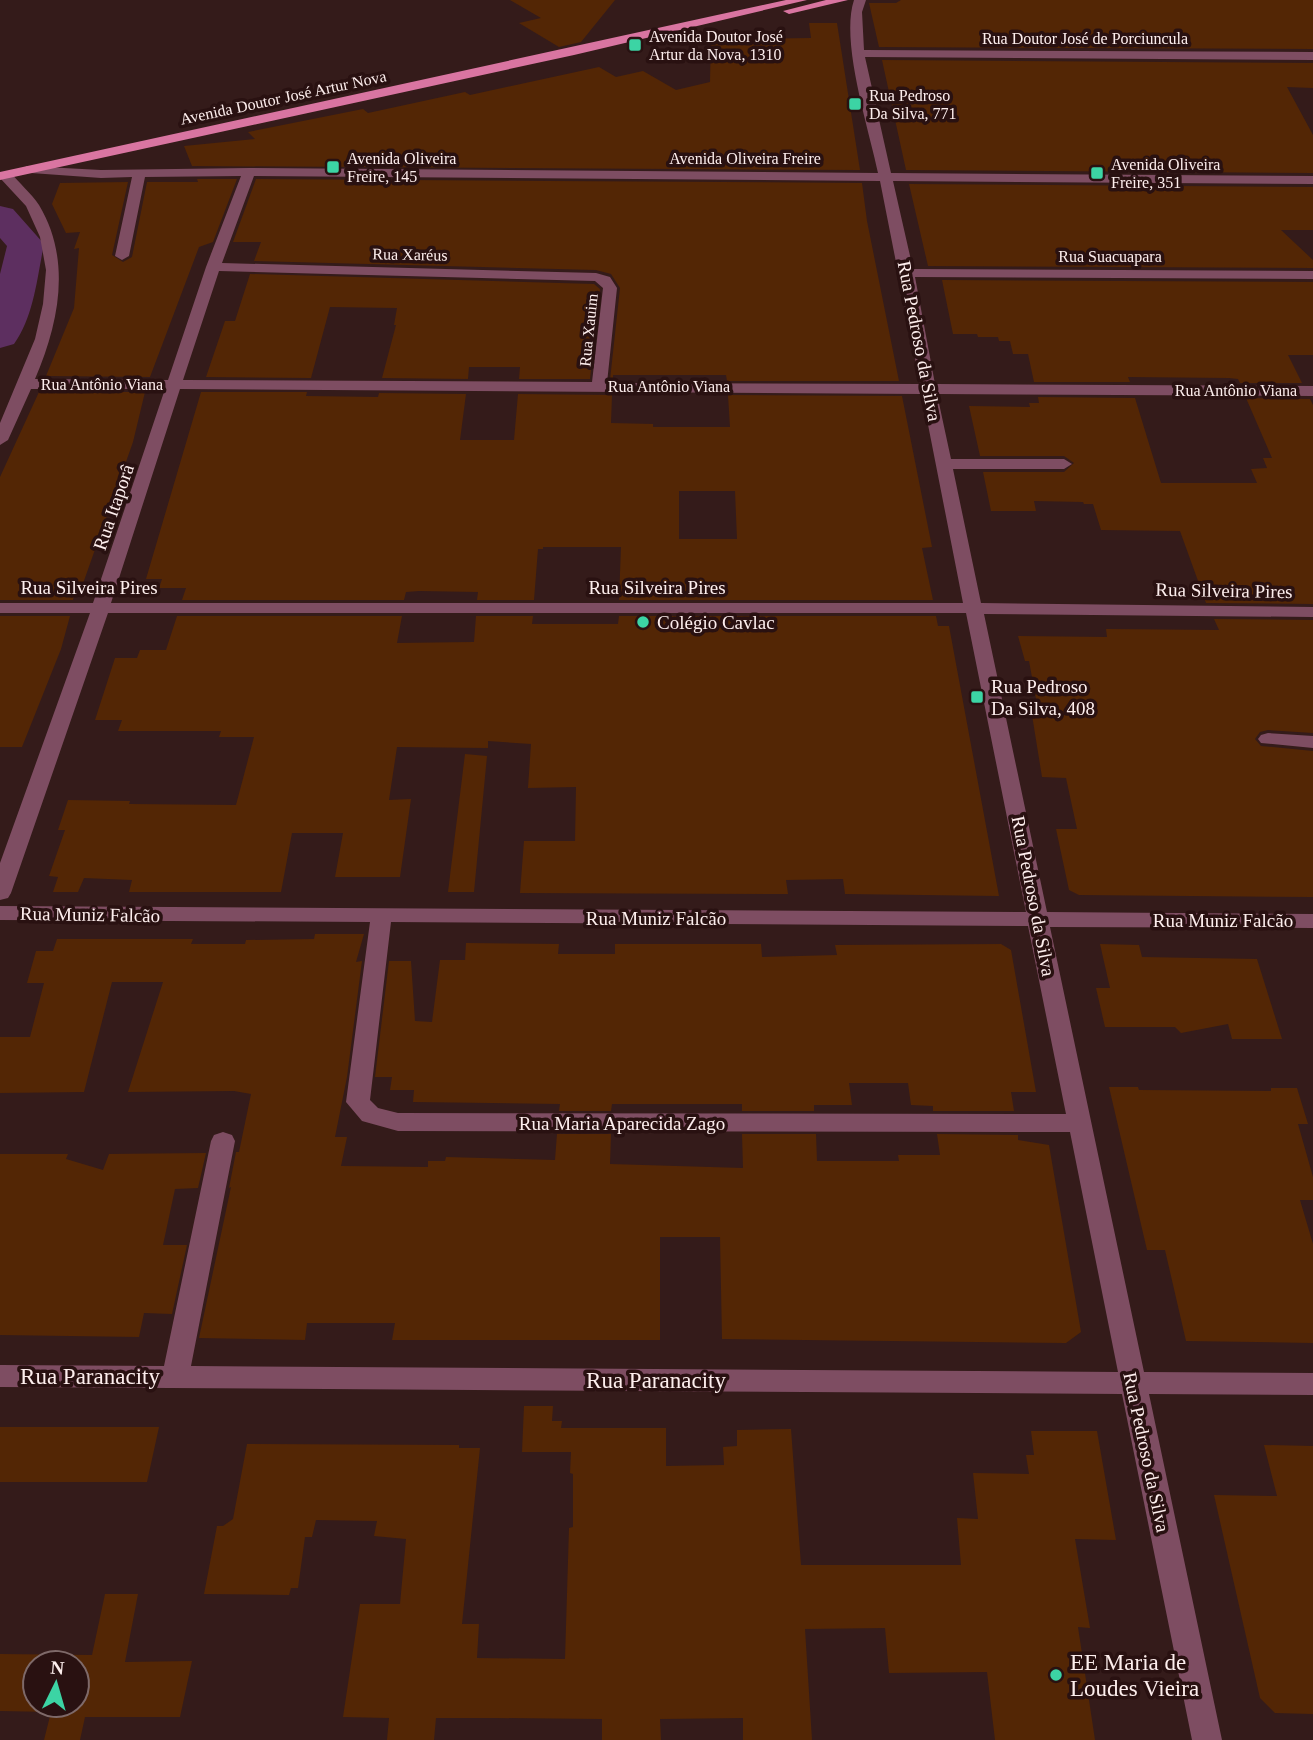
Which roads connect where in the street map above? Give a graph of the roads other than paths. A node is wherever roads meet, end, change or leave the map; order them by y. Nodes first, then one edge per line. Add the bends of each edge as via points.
1 (778, 0) edge
2 (801, 0) edge
3 (838, 0) edge
4 (858, 6) edge
5 (703, 22) junction
6 (574, 52) junction
7 (858, 53) junction
8 (1313, 55) edge
9 (57, 163) junction
10 (31, 169) junction
11 (176, 172) junction
12 (249, 172) junction
13 (139, 174) junction
14 (3, 176) edge
15 (884, 177) junction
16 (1313, 180) edge
17 (122, 256) dead end
18 (213, 267) junction
19 (907, 273) junction
20 (1313, 275) edge
21 (605, 280) joint
22 (26, 384) junction
23 (176, 384) junction
24 (599, 386) junction
25 (928, 387) junction
26 (1313, 391) edge
27 (0, 440) edge
28 (944, 464) junction
29 (1064, 464) dead end
30 (101, 607) junction
31 (0, 608) edge
32 (975, 608) junction
33 (1313, 612) edge
34 (1268, 739) dead end
35 (1313, 742) edge
36 (0, 894) edge
37 (0, 913) edge
38 (381, 917) junction
39 (1038, 919) junction
40 (1313, 920) edge
41 (1079, 1123) junction
42 (223, 1140) dead end
43 (0, 1376) edge
44 (175, 1377) junction
45 (1133, 1383) junction
46 (1313, 1384) edge
47 (1207, 1740) edge

1 - 5 main road
2 - 5 main road, Avenida Doutor José Artur Nova
3 - 4 street
3 - 6 main road, Avenida Doutor José Artur Nova
4 - 7 street, Rua Pedroso da Silva
5 - 6 main road, Avenida Doutor José Artur Nova
6 - 9 main road, Avenida Doutor José Artur Nova
7 - 8 street, Rua Doutor José de Porciuncula
7 - 15 street, Rua Pedroso da Silva
9 - 10 main road, Avenida Doutor José Artur Nova
9 - 11 street, Avenida Oliveira Freire
10 - 13 street, Avenida Oliveira Freire
10 - 14 main road, Avenida Doutor José Artur Nova
11 - 12 street, Avenida Oliveira Freire
11 - 13 street, Avenida Oliveira Freire
12 - 15 street, Avenida Oliveira Freire
12 - 18 street, Rua Itaporâ
13 - 17 street
14 - 22 street via 36,211 54,267 54,292
15 - 16 street, Avenida Oliveira Freire
15 - 19 street, Rua Pedroso da Silva
18 - 21 street, Rua Xaréus via 576,275
18 - 23 street, Rua Itaporâ
19 - 20 street, Rua Suacuapara
19 - 25 street, Rua Pedroso da Silva
21 - 24 street, Rua Xauim via 609,293
22 - 23 street, Rua Antônio Viana
22 - 27 street
23 - 24 street, Rua Antônio Viana
23 - 30 street, Rua Itaporâ
24 - 25 street, Rua Antônio Viana
25 - 26 street, Rua Antônio Viana
25 - 28 street, Rua Pedroso da Silva
28 - 29 street
28 - 32 street, Rua Pedroso da Silva
30 - 31 street, Rua Silveira Pires
30 - 32 street, Rua Silveira Pires
30 - 36 street, Rua Itaporâ
32 - 33 street, Rua Silveira Pires
32 - 39 street, Rua Pedroso da Silva
34 - 35 street
37 - 38 street, Rua Muniz Falcão
38 - 39 street, Rua Muniz Falcão
38 - 41 street, Rua Maria Aparecida Zago via 358,1102 370,1115 398,1122
39 - 40 street, Rua Muniz Falcão
39 - 41 street, Rua Pedroso da Silva
41 - 45 street, Rua Pedroso da Silva
42 - 44 street
43 - 44 street, Rua Paranacity
44 - 45 street, Rua Paranacity
45 - 46 street, Rua Paranacity
45 - 47 street, Rua Pedroso da Silva

